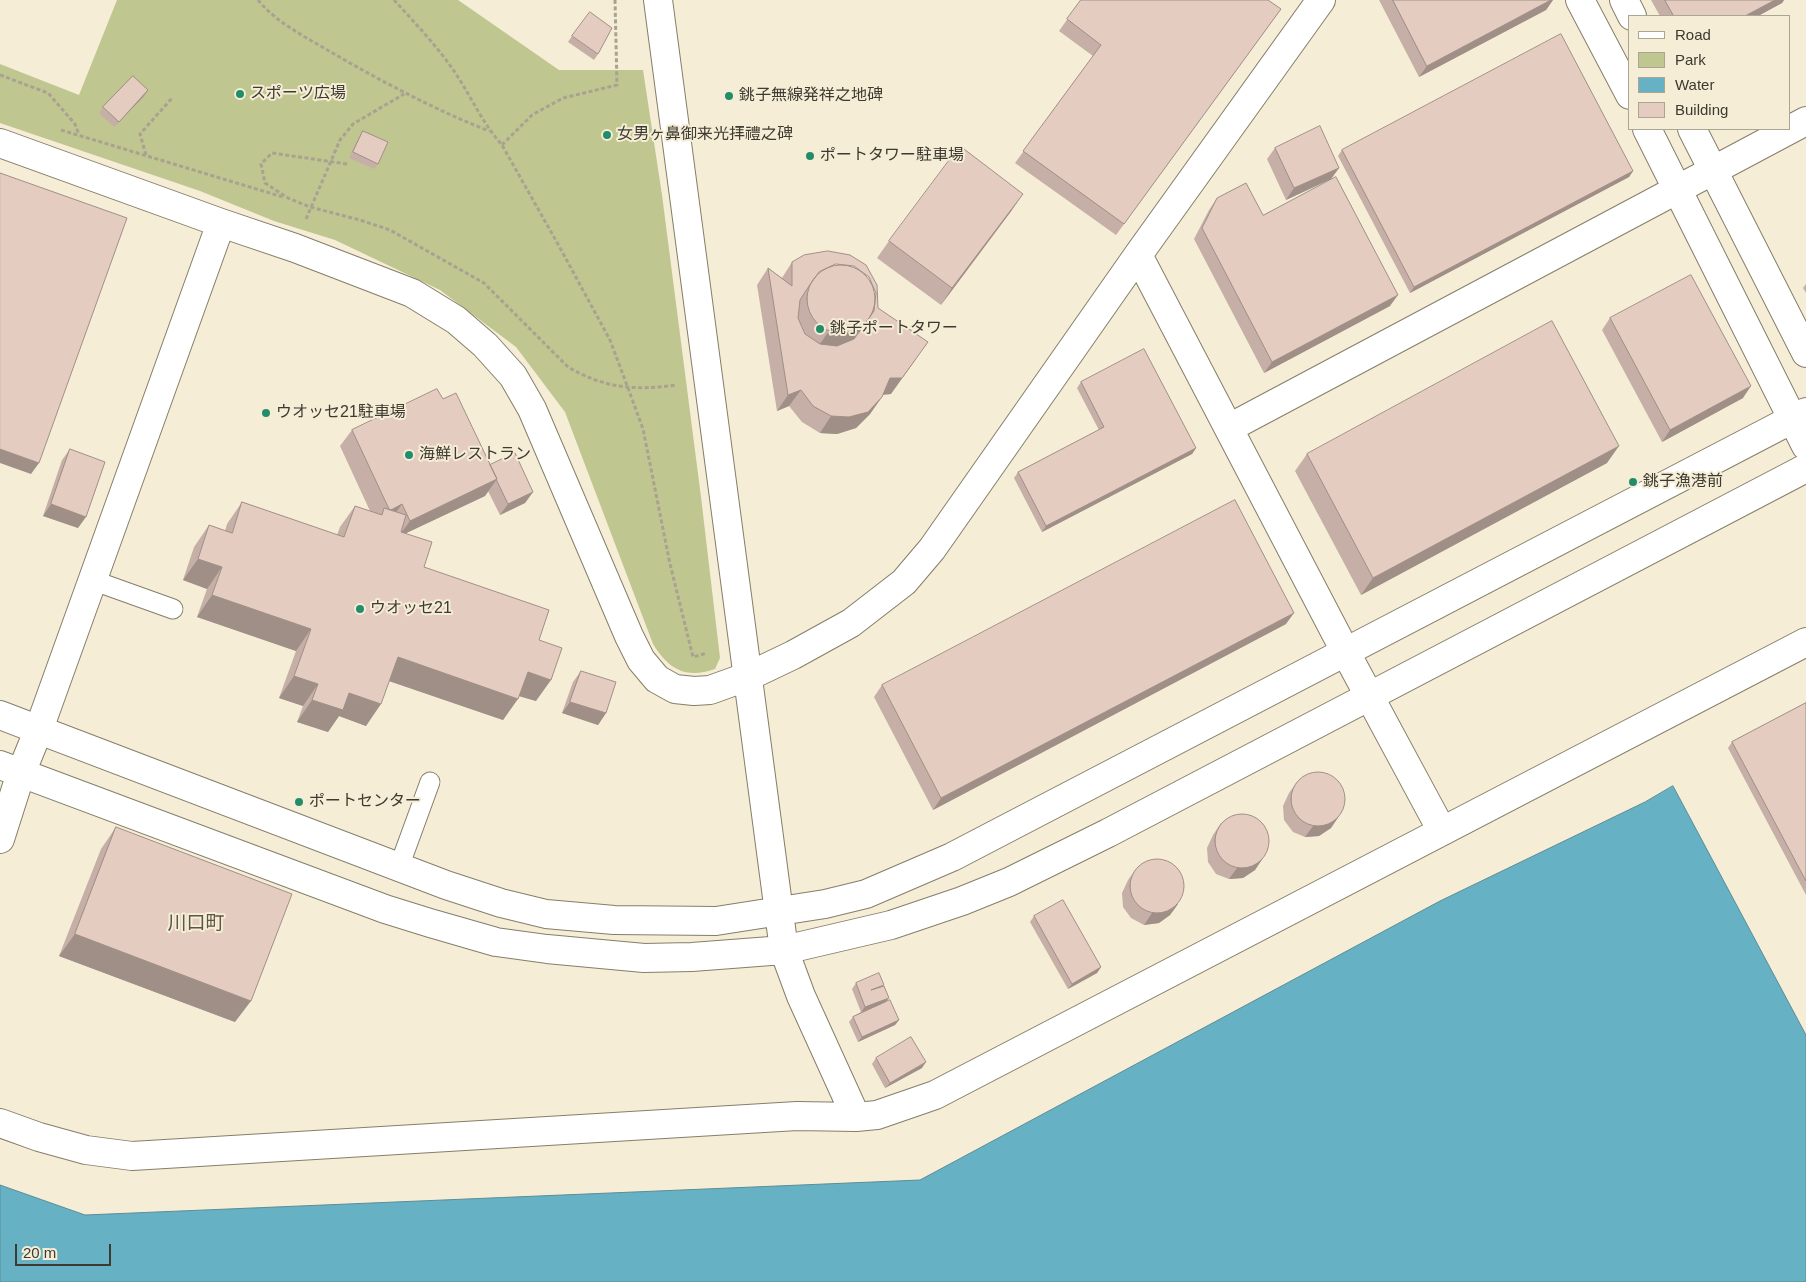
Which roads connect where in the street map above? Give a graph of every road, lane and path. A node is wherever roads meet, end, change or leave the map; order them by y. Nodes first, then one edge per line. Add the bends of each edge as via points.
1 (258, 0) edge
2 (394, 0) edge
3 (615, 0) edge
4 (658, 0) edge
5 (1321, 0) edge
6 (1580, 0) edge
7 (1624, 0) edge
8 (1632, 15) edge
9 (0, 75) edge
10 (1628, 91) edge
11 (405, 94) junction
12 (173, 97) dead end
13 (1806, 121) edge
14 (52, 128) dead end
15 (1791, 129) edge
16 (1648, 130) edge
17 (1693, 130) edge
18 (1789, 130) edge
19 (490, 132) junction
20 (80, 136) junction
21 (0, 143) edge
22 (502, 145) junction
23 (146, 156) junction
24 (331, 161) junction
25 (347, 164) dead end
26 (1714, 170) junction
27 (1678, 189) junction
28 (288, 198) junction
29 (310, 207) junction
30 (221, 223) junction
31 (1138, 255) junction
32 (1806, 353) edge
33 (676, 385) dead end
34 (628, 388) junction
35 (1800, 415) edge
36 (1229, 428) junction
37 (1806, 446) edge
38 (1806, 468) edge
39 (92, 580) junction
40 (173, 609) dead end
41 (1806, 642) edge
42 (1345, 651) junction
43 (707, 653) dead end
44 (749, 676) junction
45 (1371, 696) junction
46 (0, 714) edge
47 (39, 729) junction
48 (10, 769) edge
49 (430, 782) dead end
50 (1442, 831) junction
51 (0, 839) edge
52 (399, 867) junction
53 (778, 912) junction
54 (784, 950) junction
55 (856, 1117) junction
56 (0, 1123) edge

1 - 11 path via 290,28
2 - 19 path via 454,71
3 - 22 path via 617,85 564,98 532,115
4 - 44 street
5 - 31 street
6 - 10 street
7 - 8 street
9 - 20 path via 48,93 75,124
11 - 19 path
11 - 24 path via 354,124 340,140
12 - 23 path via 140,134
13 - 15 street
14 - 20 path
16 - 27 street
17 - 26 street
18 - 26 street
19 - 22 path
20 - 23 path
21 - 30 street
22 - 34 path via 610,340
23 - 28 path
24 - 25 path
24 - 28 path via 272,154 261,164 265,183
24 - 29 path
26 - 27 street
26 - 32 street
27 - 35 street
27 - 36 street
28 - 29 path
29 - 34 path via 390,230 439,257 484,283 568,367 606,385
30 - 39 street
30 - 44 street via 412,293 456,320 513,376 532,409 641,660 657,679 675,688 694,691 710,690
31 - 36 street
31 - 44 street via 932,549 904,582 851,624
33 - 34 path
34 - 43 path via 643,429 670,564 693,657
35 - 37 street
35 - 42 street
36 - 42 street
38 - 45 street
39 - 40 lane
39 - 47 street
41 - 50 street
42 - 45 street
42 - 53 street via 927,868 866,894
44 - 53 street
45 - 50 street
45 - 54 street via 1009,882 891,925
46 - 47 street
47 - 48 street
47 - 52 street
48 - 51 street
48 - 54 street via 385,909 496,942 644,958
49 - 52 lane
50 - 55 street via 935,1095 877,1115
52 - 53 street via 492,900 546,914 614,920 716,921
53 - 54 street
54 - 55 street via 801,996
55 - 56 street via 787,1116 132,1156 86,1150

